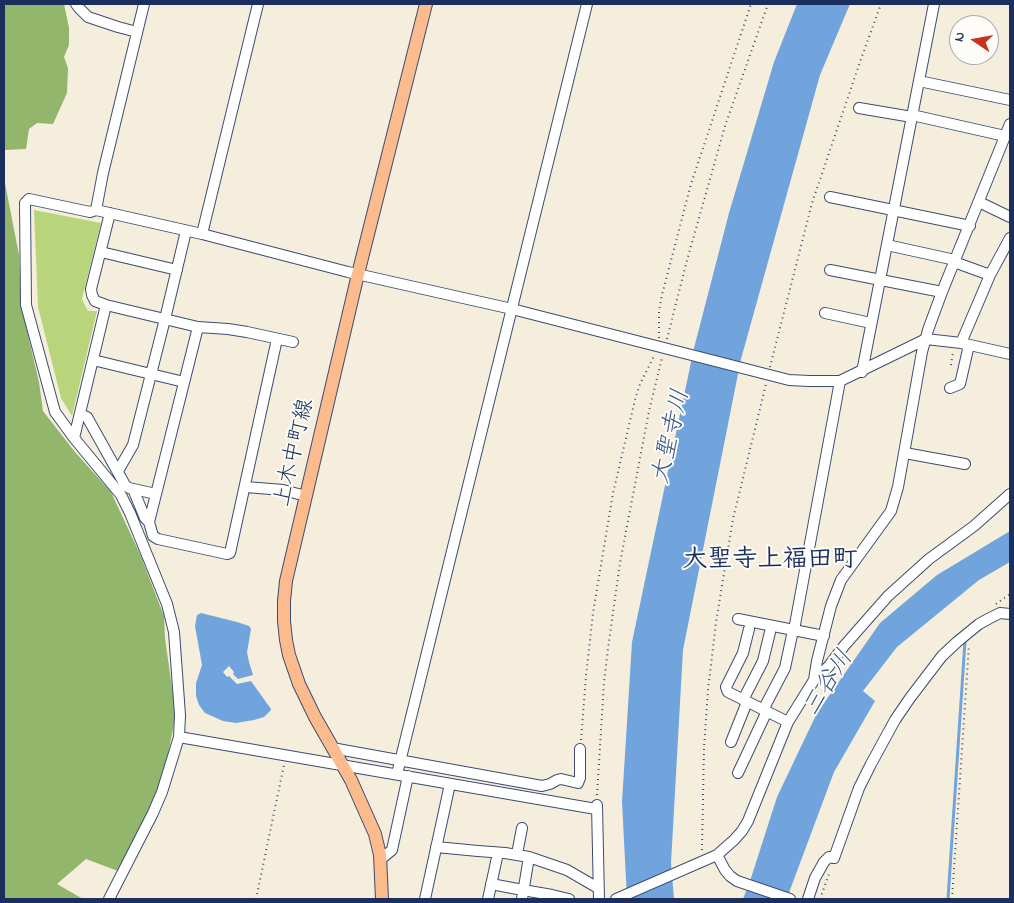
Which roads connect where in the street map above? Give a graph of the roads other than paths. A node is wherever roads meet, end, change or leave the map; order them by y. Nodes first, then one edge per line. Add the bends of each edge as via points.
1 (76, 4) edge
2 (144, 4) edge
3 (258, 4) edge
4 (426, 4) edge
5 (587, 4) edge
6 (934, 4) edge
7 (137, 32) junction
8 (919, 81) junction
9 (1010, 100) edge
10 (859, 108) dead end
11 (912, 116) junction
12 (1010, 124) edge
13 (1007, 138) edge
14 (830, 197) dead end
15 (979, 202) junction
16 (96, 210) junction
17 (894, 210) junction
18 (110, 213) junction
19 (1010, 217) edge
20 (970, 226) junction
21 (186, 231) junction
22 (202, 234) junction
23 (1010, 238) edge
24 (887, 245) junction
25 (100, 252) junction
26 (955, 261) junction
27 (177, 270) junction
28 (830, 270) dead end
29 (358, 274) junction
30 (990, 275) junction
31 (880, 279) junction
32 (942, 292) junction
33 (106, 305) junction
34 (512, 309) junction
35 (825, 313) dead end
36 (165, 319) junction
37 (871, 323) junction
38 (198, 327) junction
39 (277, 339) junction
40 (926, 339) junction
41 (293, 342) dead end
42 (962, 344) junction
43 (1010, 354) edge
44 (93, 360) junction
45 (862, 372) junction
46 (152, 374) junction
47 (840, 381) junction
48 (184, 382) junction
49 (950, 388) dead end
50 (80, 414) junction
51 (74, 438) junction
52 (904, 453) junction
53 (965, 464) dead end
54 (118, 471) junction
55 (246, 487) junction
56 (133, 489) junction
57 (156, 494) junction
58 (1010, 494) edge
59 (306, 496) junction
60 (149, 522) junction
61 (1010, 614) edge
62 (738, 619) dead end
63 (749, 629) dead end
64 (770, 632) dead end
65 (793, 633) junction
66 (824, 636) junction
67 (814, 680) junction
68 (745, 701) junction
69 (765, 711) junction
70 (788, 722) junction
71 (179, 737) junction
72 (731, 742) dead end
73 (332, 748) junction
74 (580, 749) road end
75 (401, 760) junction
76 (343, 765) junction
77 (738, 773) dead end
78 (398, 774) junction
79 (408, 776) junction
80 (450, 784) junction
81 (522, 828) dead end
82 (436, 847) junction
83 (498, 853) junction
84 (517, 854) junction
85 (717, 855) junction
86 (529, 857) junction
87 (380, 859) junction
88 (491, 884) junction
89 (598, 888) junction
90 (522, 895) edge
91 (109, 899) edge
92 (382, 899) edge
93 (425, 899) edge
94 (488, 899) edge
95 (569, 899) edge
96 (599, 899) edge
97 (616, 899) edge
98 (790, 899) edge
99 (808, 899) edge

1 - 7 street via 88,17
2 - 7 street
3 - 22 street
4 - 29 main road, 上木中町線
5 - 34 street
6 - 8 street
7 - 16 street
8 - 9 street
8 - 11 street
10 - 11 street
11 - 13 street
11 - 17 street
12 - 13 street
13 - 15 street
14 - 17 street
15 - 19 street
15 - 20 street
16 - 18 street
16 - 51 street via 90,212 29,199 25,203 26,306 56,412
17 - 20 street
17 - 24 street
18 - 21 street
18 - 25 street
20 - 26 street
21 - 22 street
21 - 27 street
22 - 29 street
23 - 30 street
24 - 26 street
24 - 31 street
25 - 27 street
25 - 33 street via 92,295 95,301
26 - 30 street
26 - 32 street
27 - 36 street
28 - 31 street
29 - 34 street
29 - 59 main road, 上木中町線
30 - 42 street
31 - 32 street
31 - 37 street
32 - 40 street
33 - 36 street
33 - 44 street
34 - 47 street via 789,380
34 - 75 street
35 - 37 street
36 - 38 street
36 - 46 street
37 - 45 street
38 - 39 street via 228,329
38 - 48 street
39 - 41 street
39 - 55 street
40 - 42 street
40 - 45 street
40 - 52 street
42 - 43 street
42 - 49 street via 960,384
44 - 46 street
44 - 50 street
45 - 47 street
46 - 48 street
46 - 54 street via 133,446
47 - 65 street
48 - 57 street
50 - 51 street
50 - 54 street via 87,417
51 - 71 street via 121,495 167,604 174,632
52 - 53 street
52 - 66 street via 891,511 841,580
54 - 56 street via 125,485
55 - 59 street
55 - 60 street via 230,553 158,539 153,536
56 - 57 street
56 - 60 street
57 - 60 street
58 - 67 street via 888,596
59 - 73 main road, 上木中町線 via 286,581 284,621 289,655 299,684
61 - 99 street via 1000,613 990,618 956,642 910,698 883,740 859,788 834,858 829,857 824,862
62 - 65 street
63 - 68 street via 744,653 726,687 728,692
64 - 68 street via 763,661
65 - 66 street
65 - 69 street via 785,668
66 - 67 street
67 - 70 street
68 - 69 street
68 - 72 street
69 - 70 street
69 - 77 street
70 - 85 street via 748,821 738,836
71 - 76 street
71 - 91 street via 153,813
73 - 75 street
73 - 76 main road, 上木中町線
74 - 75 street via 578,783 561,779 542,786
75 - 78 street
76 - 78 street
76 - 87 main road, 上木中町線 via 375,834
78 - 79 street
79 - 80 street
79 - 87 street via 392,850
80 - 82 street
80 - 89 street via 596,807
81 - 84 street
82 - 83 street
82 - 93 street
83 - 84 street
83 - 88 street
84 - 86 street
85 - 97 street
85 - 98 street via 725,870 737,881
86 - 89 street via 567,870
86 - 90 street
87 - 92 main road, 上木中町線
88 - 90 street
88 - 94 street
89 - 96 street
90 - 95 street via 552,894

